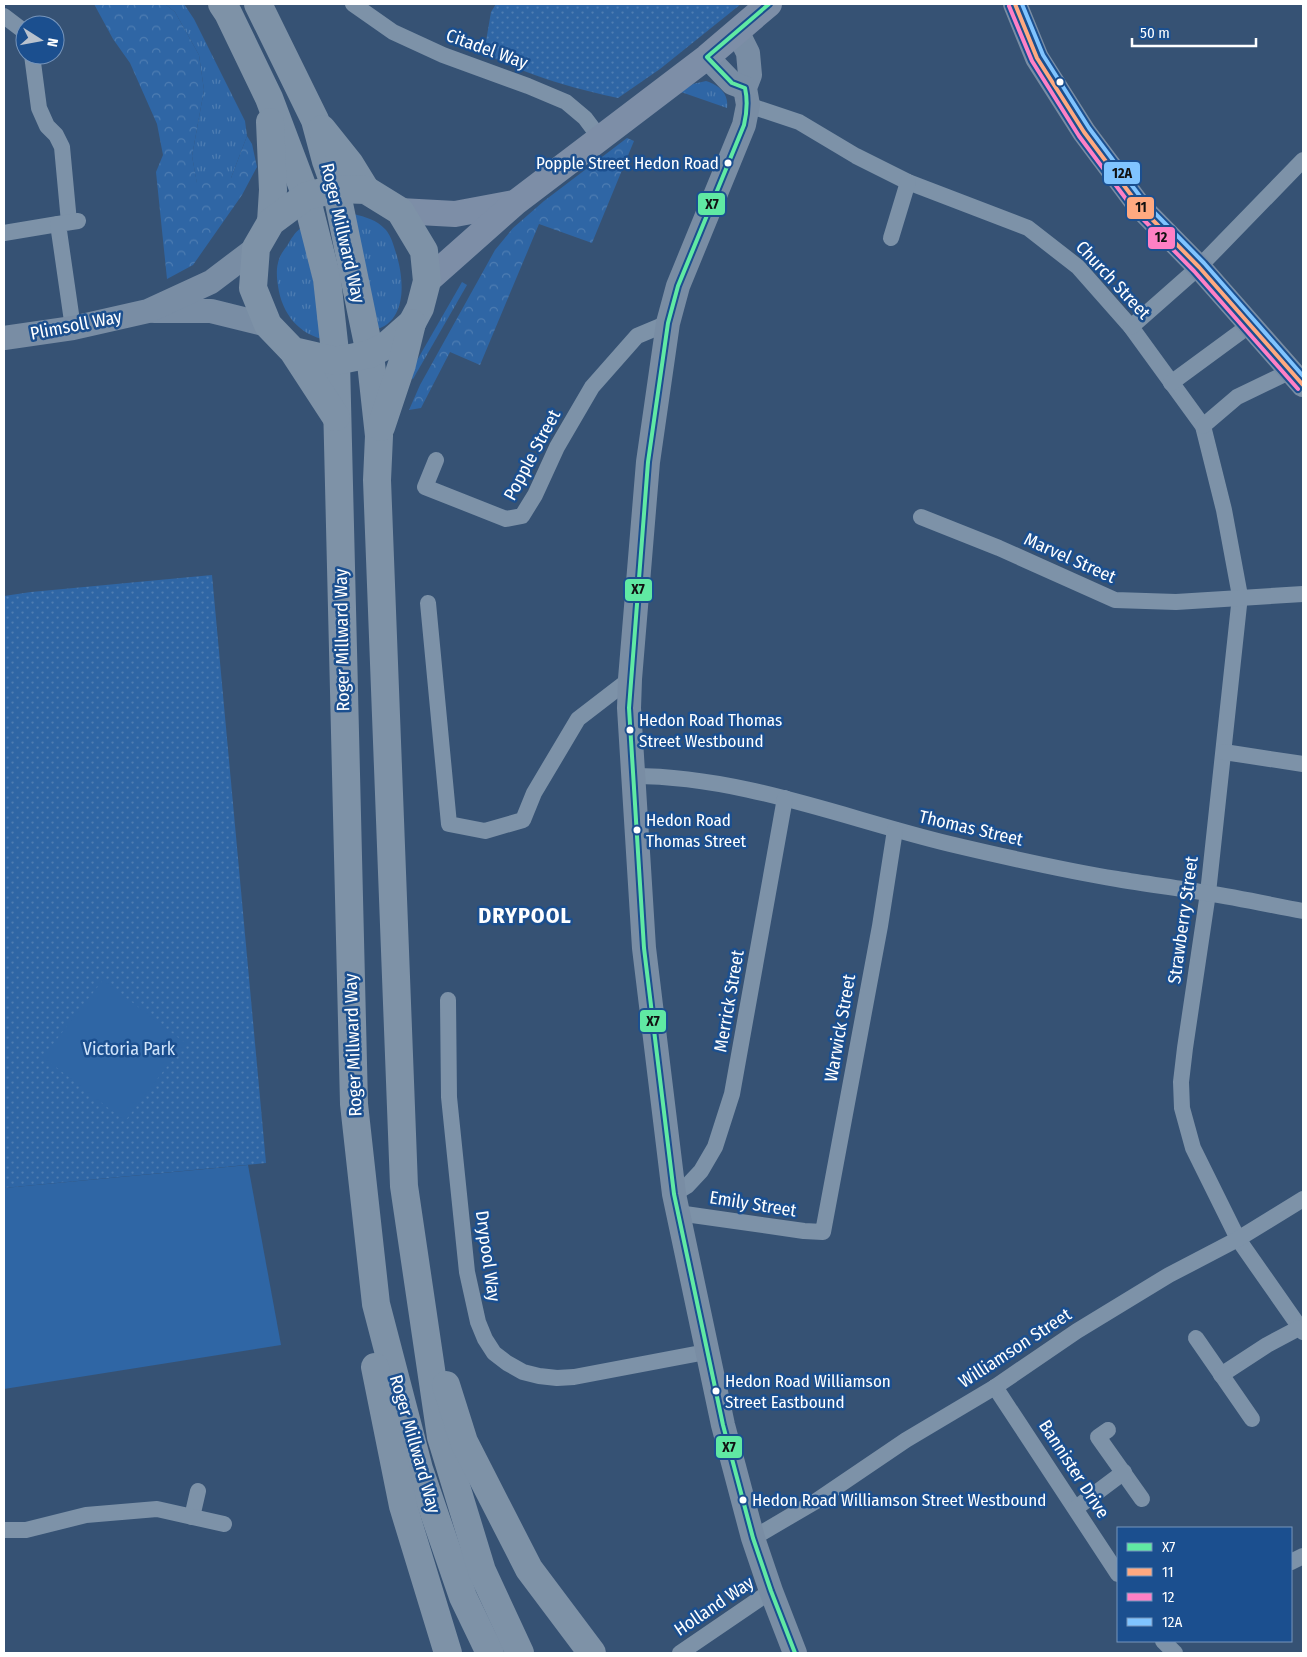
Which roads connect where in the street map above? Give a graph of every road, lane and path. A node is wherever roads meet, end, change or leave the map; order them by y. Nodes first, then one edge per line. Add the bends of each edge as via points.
1 (222, 4) edge
2 (258, 4) edge
3 (353, 4) edge
4 (769, 4) edge
5 (1015, 4) edge
6 (4, 16) edge
7 (15, 24) edge
8 (737, 31) junction
9 (707, 57) junction
10 (34, 65) edge
11 (746, 96) junction
12 (269, 98) junction
13 (315, 120) junction
14 (600, 138) junction
15 (1303, 160) edge
16 (908, 182) junction
17 (336, 189) junction
18 (366, 190) junction
19 (306, 196) junction
20 (515, 203) junction
21 (400, 211) junction
22 (69, 222) junction
23 (271, 222) junction
24 (4, 233) edge
25 (891, 238) dead end
26 (256, 248) junction
27 (1199, 267) junction
28 (427, 281) junction
29 (148, 310) junction
30 (668, 323) junction
31 (412, 324) junction
32 (268, 325) junction
33 (1250, 325) junction
34 (1131, 327) junction
35 (73, 328) junction
36 (4, 338) edge
37 (293, 351) junction
38 (370, 354) junction
39 (336, 361) junction
40 (1297, 378) edge
41 (1171, 383) junction
42 (336, 417) junction
43 (1204, 426) junction
44 (378, 436) junction
45 (436, 460) dead end
46 (921, 517) dead end
47 (1303, 594) edge
48 (1240, 596) junction
49 (428, 603) dead end
50 (630, 679) junction
51 (1224, 752) junction
52 (1303, 764) edge
53 (633, 776) junction
54 (785, 798) junction
55 (895, 830) junction
56 (1208, 893) junction
57 (1303, 911) edge
58 (448, 1000) dead end
59 (354, 1104) junction
60 (1303, 1199) edge
61 (676, 1203) junction
62 (823, 1232) joint
63 (1238, 1238) junction
64 (421, 1307) junction
65 (1301, 1330) edge
66 (1196, 1338) dead end
67 (706, 1352) junction
68 (1221, 1375) junction
69 (995, 1387) junction
70 (1252, 1419) dead end
71 (1108, 1430) dead end
72 (1124, 1472) junction
73 (198, 1491) dead end
74 (1142, 1499) dead end
75 (1076, 1508) junction
76 (192, 1517) junction
77 (224, 1524) dead end
78 (4, 1530) edge
79 (753, 1538) junction
80 (1117, 1572) edge
81 (771, 1591) junction
82 (1164, 1642) edge
83 (448, 1653) edge
84 (490, 1653) edge
85 (520, 1653) edge
86 (592, 1653) edge
87 (680, 1653) edge
88 (795, 1653) edge
89 (1175, 1653) edge

1 - 12 highway, Roger Millward Way
2 - 13 highway, Roger Millward Way
3 - 14 street, Citadel Way via 401,36 566,102 585,118
4 - 8 main road
5 - 27 street via 1037,58 1084,132 1140,207
6 - 7 street
8 - 9 main road
8 - 11 street via 748,53 750,74
9 - 11 street
9 - 14 main road
10 - 22 street via 40,108 47,126 62,147
11 - 16 street, Church Street
11 - 30 street via 744,125 678,286
12 - 19 highway, Roger Millward Way
12 - 23 highway, Roger Millward Way via 273,190
13 - 17 highway, Roger Millward Way
13 - 18 highway, Roger Millward Way
14 - 20 main road
15 - 27 street
16 - 25 street
16 - 34 street, Church Street via 1028,228 1078,268
17 - 18 highway
17 - 19 highway
17 - 38 highway, Roger Millward Way
18 - 21 highway
19 - 23 highway
19 - 39 highway, Roger Millward Way via 327,279
20 - 21 main road via 455,214
20 - 28 main road
21 - 28 highway via 424,251
22 - 24 street
22 - 35 street
23 - 26 highway
26 - 29 street, Plimsoll Way via 212,282
26 - 32 highway via 253,288
27 - 33 street
27 - 34 street
28 - 31 highway, Roger Millward Way
29 - 32 street, Plimsoll Way via 211,311
29 - 35 street, Plimsoll Way
30 - 45 street, Popple Street via 637,336 592,387 557,446 522,516 506,519 426,487
30 - 50 street via 648,462
31 - 38 highway via 387,345
31 - 44 highway, Roger Millward Way
32 - 37 highway
33 - 40 street
33 - 41 street
34 - 41 street, Church Street
35 - 36 street, Plimsoll Way
37 - 39 highway
37 - 42 highway
38 - 39 highway
38 - 44 highway, Roger Millward Way
39 - 42 highway, Roger Millward Way
40 - 43 street via 1237,397
41 - 43 street, Church Street
42 - 59 highway, Roger Millward Way
43 - 48 street, Church Street
44 - 64 highway, Roger Millward Way via 377,480 404,1186
46 - 48 street, Marvel Street via 1115,600 1176,602
47 - 48 street, Marvel Street
48 - 51 street, Strawberry Street
49 - 50 street via 449,824 485,831 523,820 534,793 578,719
50 - 53 street
51 - 52 street
51 - 56 street, Strawberry Street
53 - 54 street, Thomas Street via 665,776
53 - 61 street via 644,948
54 - 55 street, Thomas Street
54 - 61 street, Merrick Street via 732,1094 715,1147
55 - 56 street, Thomas Street via 1019,860
55 - 62 street, Warwick Street
56 - 57 street, Thomas Street
56 - 63 street, Strawberry Street via 1185,1041 1182,1108 1193,1148
58 - 67 street, Drypool Way via 449,1097 466,1272 478,1322 494,1353 523,1372 557,1378
59 - 83 highway via 366,1324 403,1506
59 - 84 highway, Roger Millward Way via 376,1304 420,1469 462,1597
60 - 63 street, Williamson Street
61 - 62 street, Emily Street via 804,1232
61 - 67 street
63 - 65 street, Strawberry Street
63 - 69 street, Williamson Street via 1169,1275
64 - 85 highway, Roger Millward Way via 440,1437 482,1572
64 - 86 highway via 464,1442 529,1569
65 - 68 street via 1266,1346
66 - 68 street
67 - 79 street
68 - 70 street
69 - 75 street, Bannister Drive
69 - 79 street, Williamson Street
71 - 72 street via 1098,1437
72 - 74 street
72 - 75 street
73 - 76 street
75 - 80 street, Bannister Drive
76 - 77 street
76 - 78 street via 157,1510 86,1516 32,1529
79 - 81 street
81 - 87 street, Holland Way
81 - 88 street
82 - 89 street

